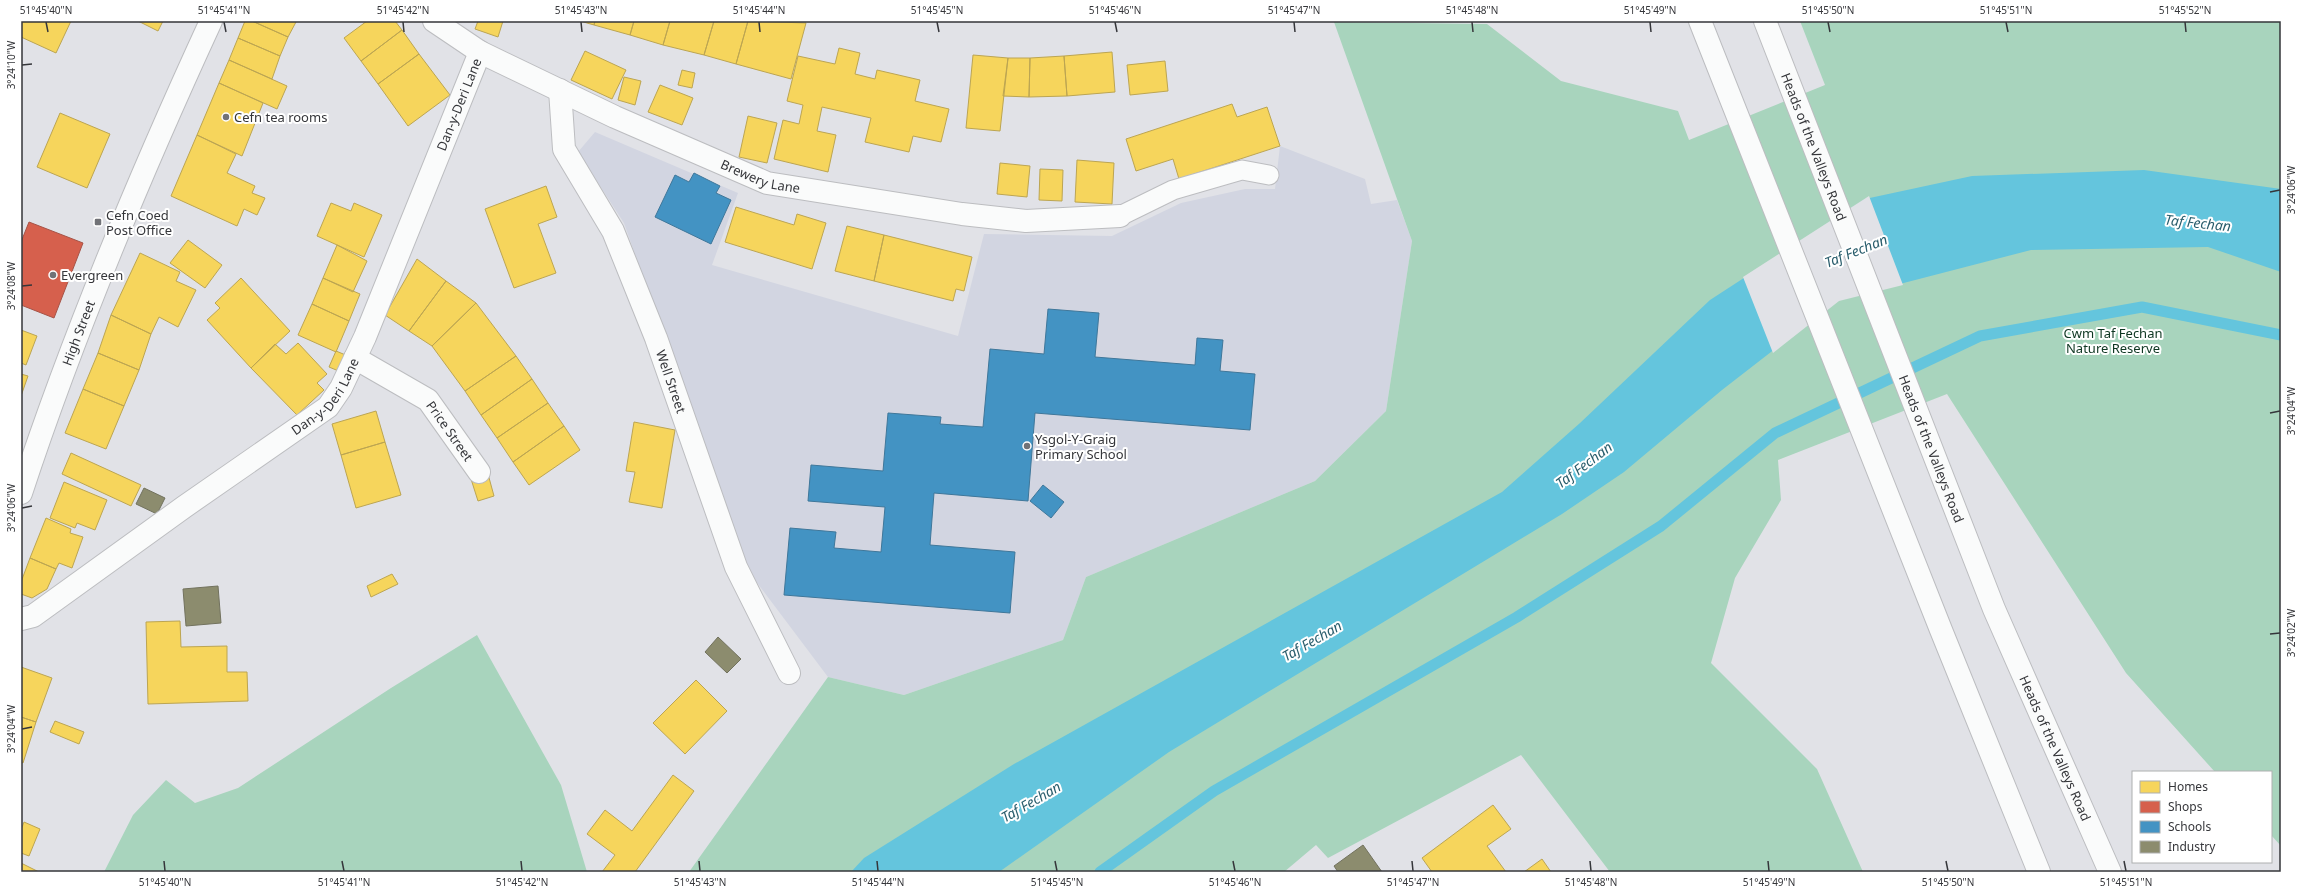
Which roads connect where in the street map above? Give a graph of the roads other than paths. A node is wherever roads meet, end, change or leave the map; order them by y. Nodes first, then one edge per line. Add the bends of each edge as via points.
1 (211, 21) edge
2 (434, 21) edge
3 (1700, 21) edge
4 (1765, 21) edge
5 (480, 52) junction
6 (560, 90) junction
7 (1269, 175) dead end
8 (1120, 216) joint
9 (355, 358) junction
10 (479, 472) dead end
11 (21, 493) edge
12 (21, 619) edge
13 (789, 673) dead end
14 (2039, 872) edge
15 (2110, 872) edge

1 - 11 main road, High Street via 161,129 71,348
2 - 5 main road, Brewery Lane
3 - 14 main road
4 - 15 main road, Heads of the Valleys Road via 1994,609
5 - 6 main road, Brewery Lane
5 - 9 main road, Dan-y-Deri Lane
6 - 8 main road, Brewery Lane via 615,117 767,183 962,214 1026,221
6 - 13 main road, Well Street via 564,149 612,231 656,338 736,567
7 - 8 lane via 1242,170 1173,190
9 - 10 main road, Price Street via 428,400
9 - 12 main road, Dan-y-Deri Lane via 341,388 328,407 33,616

